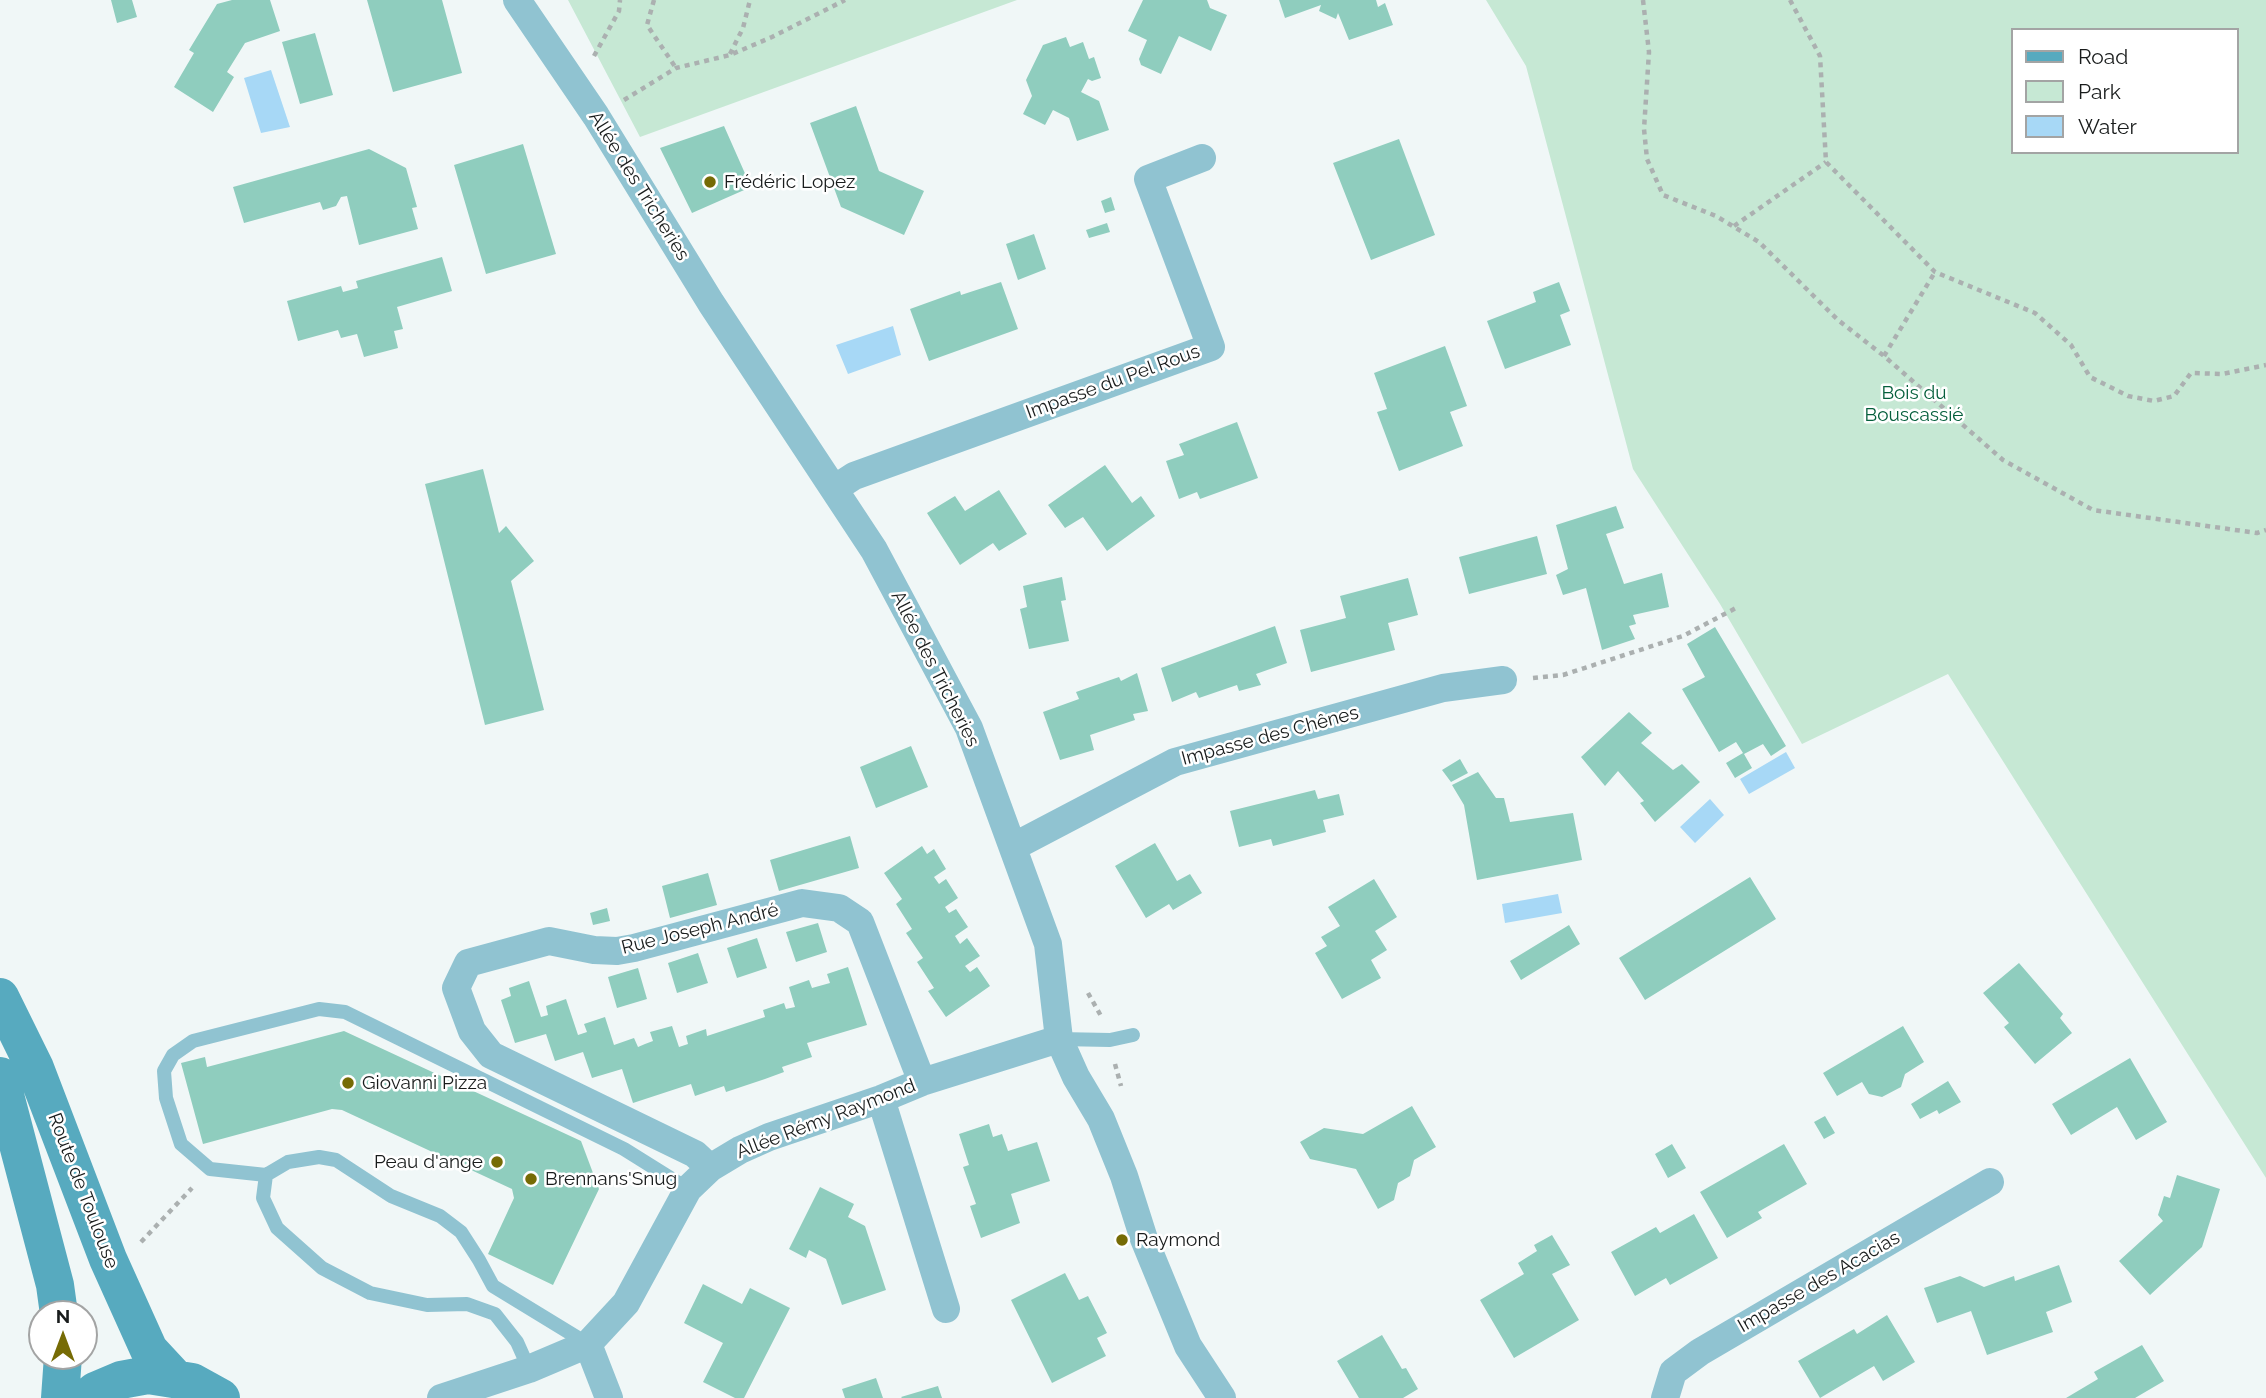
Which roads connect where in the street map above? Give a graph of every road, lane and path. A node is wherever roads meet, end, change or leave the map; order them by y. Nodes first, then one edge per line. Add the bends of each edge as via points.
1 (517, 0) edge
2 (620, 0) edge
3 (654, 0) edge
4 (750, 0) edge
5 (845, 0) edge
6 (1643, 0) edge
7 (1790, 0) edge
8 (730, 55) junction
9 (676, 68) junction
10 (572, 82) junction
11 (596, 116) junction
12 (1202, 158) dead end
13 (1826, 162) junction
14 (1734, 226) junction
15 (1935, 272) junction
16 (1884, 356) junction
17 (2266, 365) edge
18 (834, 489) junction
19 (2266, 530) edge
20 (1736, 608) dead end
21 (1503, 680) joint
22 (1013, 847) junction
23 (0, 997) edge
24 (1133, 1035) dead end
25 (1059, 1039) junction
26 (0, 1076) edge
27 (922, 1082) junction
28 (881, 1099) junction
29 (710, 1168) junction
30 (266, 1175) junction
31 (1990, 1181) dead end
32 (688, 1189) junction
33 (57, 1300) edge
34 (946, 1309) dead end
35 (588, 1344) junction
36 (529, 1369) junction
37 (62, 1370) edge
38 (175, 1378) junction
39 (60, 1398) edge
40 (87, 1398) edge
41 (221, 1398) edge
42 (441, 1398) edge
43 (609, 1398) edge
44 (1222, 1398) edge
45 (1665, 1398) edge

1 - 10 street, Allée des Tricheries
2 - 10 path via 619,12 592,59
3 - 9 path via 647,25
4 - 8 path
5 - 8 path
6 - 14 path via 1649,52 1644,129 1647,159 1663,195
7 - 13 path via 1819,55
8 - 9 path
9 - 11 path
10 - 11 street, Allée des Tricheries
11 - 18 street, Allée des Tricheries via 711,303
12 - 18 street, Impasse du Pel Rous via 1148,179 1211,347 854,476
13 - 14 path
13 - 15 path
14 - 16 path via 1759,242 1838,320
15 - 16 path
15 - 17 path via 2035,313 2071,345 2090,377 2127,396 2154,401 2174,396 2192,373 2222,374
16 - 19 path via 2003,460 2093,510 2257,533
18 - 22 street, Allée des Tricheries via 874,550 969,727
20 - 21 path via 1683,636 1563,675
21 - 22 street, Impasse des Chênes via 1443,688 1175,762
22 - 25 street, Allée des Tricheries via 1048,944
23 - 38 main road, Route de Toulouse via 35,1068 108,1259 149,1350
24 - 25 lane via 1110,1040
25 - 27 street, Allée Rémy Raymond
25 - 44 street, Allée des Tricheries via 1101,1119 1143,1239 1188,1346
26 - 33 main road
27 - 28 street, Allée Rémy Raymond
27 - 29 street, Rue Joseph André via 860,922 839,908 802,903 634,948 594,950 549,941 468,963 456,988 472,1031 491,1055 695,1154
28 - 29 street, Allée Rémy Raymond via 769,1138
28 - 34 street
29 - 32 street, Allée Rémy Raymond
30 - 32 lane via 210,1169 181,1144 166,1098 164,1071 173,1055 193,1041 319,1009 358,1018 624,1149
30 - 35 lane via 288,1162 319,1157 336,1160 391,1196 440,1216 461,1232 492,1286
30 - 36 lane via 262,1198 277,1228 322,1268 370,1293 427,1305 467,1304 495,1314 517,1342
31 - 45 street, Impasse des Acacias via 1700,1352 1673,1372
32 - 35 street, Allée Rémy Raymond via 626,1303
35 - 36 street, Allée Rémy Raymond
35 - 43 street
36 - 42 street, Allée Rémy Raymond
37 - 39 main road
38 - 40 main road via 148,1375 121,1380
38 - 41 main road

